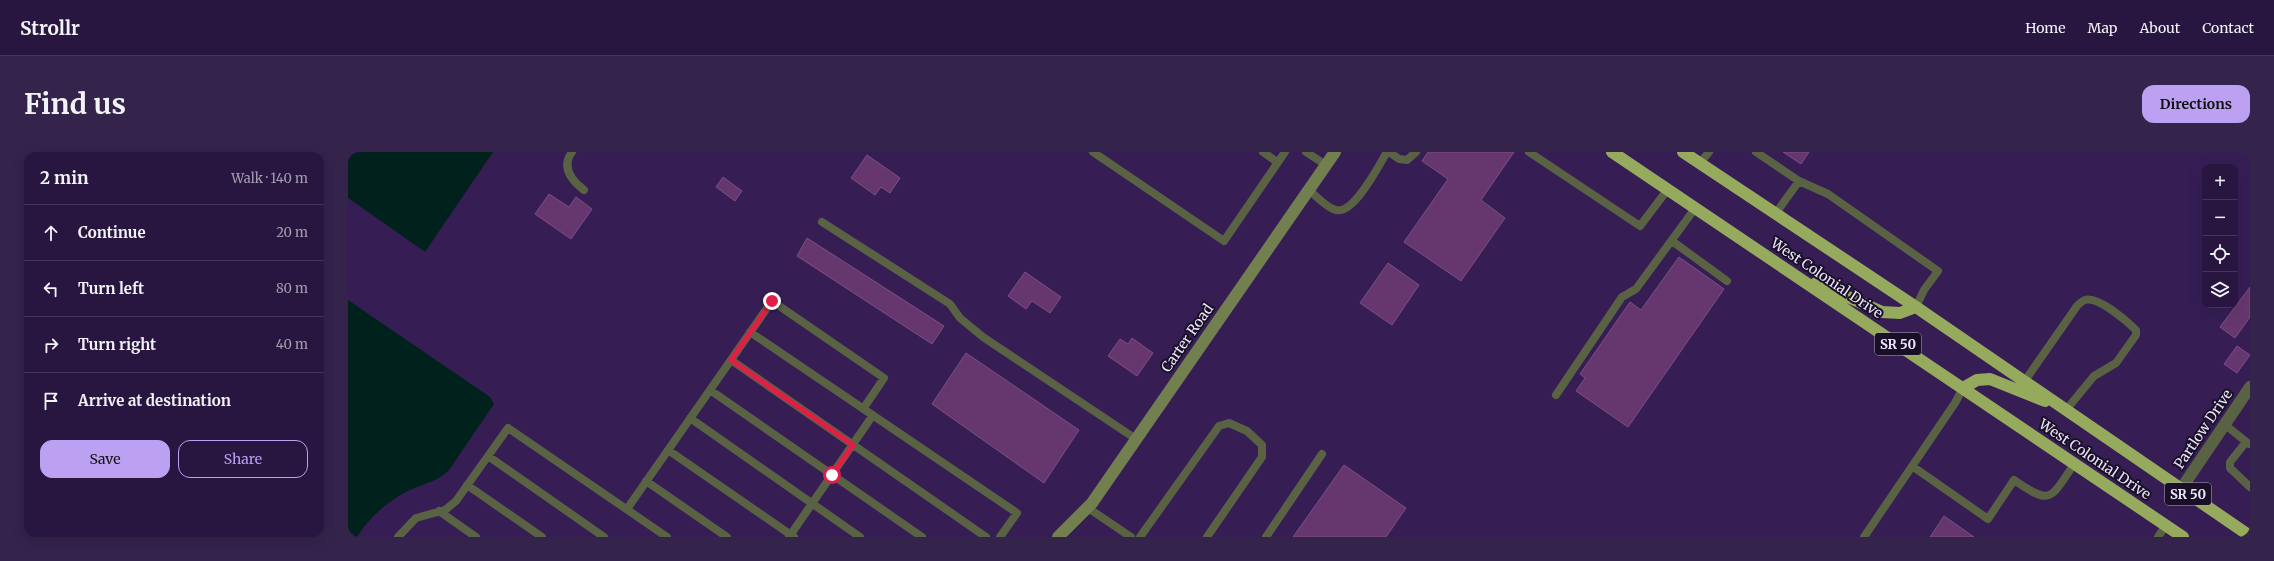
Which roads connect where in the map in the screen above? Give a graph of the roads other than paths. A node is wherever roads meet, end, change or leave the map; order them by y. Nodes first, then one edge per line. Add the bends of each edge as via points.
1 (572, 152) edge
2 (1093, 152) edge
3 (1263, 152) edge
4 (1284, 152) edge
5 (1306, 152) edge
6 (1335, 152) edge
7 (1388, 152) edge
8 (1416, 152) edge
9 (1529, 152) edge
10 (1612, 152) edge
11 (1683, 152) edge
12 (1709, 152) edge
13 (1756, 152) edge
14 (1277, 162) junction
15 (1700, 163) junction
16 (1326, 165) junction
17 (1799, 181) junction
18 (1668, 189) junction
19 (584, 190) dead end
20 (1308, 190) junction
21 (1696, 207) junction
22 (1776, 213) junction
23 (822, 222) dead end
24 (1672, 241) junction
25 (1784, 268) junction
26 (1727, 281) dead end
27 (1916, 307) junction
28 (750, 332) junction
29 (731, 360) junction
30 (2024, 382) junction
31 (2250, 387) edge
32 (1963, 388) junction
33 (710, 390) junction
34 (1556, 395) dead end
35 (863, 408) junction
36 (2066, 410) junction
37 (873, 415) junction
38 (690, 418) junction
39 (2224, 424) junction
40 (1136, 439) junction
41 (2248, 443) edge
42 (853, 445) junction
43 (668, 450) junction
44 (1322, 454) dead end
45 (488, 456) junction
46 (2075, 463) junction
47 (1912, 466) junction
48 (832, 475) junction
49 (646, 481) junction
50 (467, 485) junction
51 (2250, 486) edge
52 (2181, 488) junction
53 (812, 504) junction
54 (1088, 508) junction
55 (626, 509) junction
56 (439, 511) junction
57 (2166, 525) junction
58 (400, 534) edge
59 (792, 536) edge
60 (2250, 536) edge
61 (409, 537) edge
62 (476, 537) edge
63 (542, 537) edge
64 (604, 537) edge
65 (667, 537) edge
66 (727, 537) edge
67 (860, 537) edge
68 (922, 537) edge
69 (986, 537) edge
70 (1000, 537) edge
71 (1058, 537) edge
72 (1131, 537) edge
73 (1140, 537) edge
74 (1207, 537) edge
75 (1266, 537) edge
76 (1864, 537) edge
77 (2158, 537) edge
78 (2184, 537) edge

1 - 19 lane via 567,159 568,172 574,182
2 - 14 lane via 1224,241
3 - 14 lane
4 - 14 lane
5 - 16 lane
6 - 16 street, Carter Road
7 - 8 lane via 1407,160
7 - 20 lane via 1361,194 1351,206 1343,210 1335,210
9 - 18 lane via 1640,226
10 - 18 highway, West Colonial Drive / SR 50
11 - 15 highway, West Colonial Drive / SR 50
12 - 15 lane
13 - 17 lane
15 - 22 highway, West Colonial Drive / SR 50
16 - 20 street, Carter Road
17 - 22 lane
17 - 27 lane via 1828,194 1938,271 1924,290
18 - 21 highway, West Colonial Drive / SR 50
20 - 40 street, Carter Road
21 - 24 lane
21 - 25 highway, West Colonial Drive / SR 50
22 - 27 highway, West Colonial Drive / SR 50
23 - 40 lane via 950,304 960,318 983,337
24 - 26 lane
24 - 34 lane via 1636,289 1622,297
25 - 27 highway via 1882,312 1900,313
25 - 32 highway, West Colonial Drive / SR 50
27 - 30 highway, West Colonial Drive / SR 50
28 - 29 lane
28 - 35 lane
28 - 35 lane via 772,301 884,378
29 - 33 lane
29 - 42 lane
30 - 36 highway, West Colonial Drive / SR 50
30 - 36 lane via 2077,306 2085,300 2096,300 2136,330 2136,335 2116,363 2094,376
31 - 39 street, Partlow Drive
32 - 36 highway via 1977,380 1990,379
32 - 46 highway, West Colonial Drive / SR 50
32 - 47 lane
33 - 38 lane
33 - 48 lane
35 - 37 lane
36 - 52 highway, West Colonial Drive / SR 50
37 - 42 lane
37 - 70 lane via 1017,513
38 - 43 lane
38 - 53 lane
39 - 41 lane
39 - 52 street, Partlow Drive
40 - 54 street, Carter Road
41 - 51 lane via 2230,462 2230,468
42 - 48 lane
42 - 69 lane
43 - 49 lane
43 - 59 lane
44 - 75 lane
45 - 50 lane
45 - 55 lane via 508,428
45 - 64 lane
46 - 47 lane via 2053,494 2045,497 2036,496 2014,480 1988,519
46 - 57 highway, West Colonial Drive / SR 50
47 - 76 lane
48 - 53 lane
48 - 68 lane
49 - 55 lane
49 - 66 lane
50 - 56 lane via 456,501
50 - 63 lane
52 - 60 highway, West Colonial Drive / SR 50
53 - 59 lane
53 - 67 lane
54 - 71 street, Carter Road
54 - 72 lane
55 - 65 lane
56 - 58 lane via 416,518
56 - 62 lane
57 - 77 lane
57 - 78 highway, West Colonial Drive / SR 50
58 - 61 lane
73 - 74 lane via 1219,426 1229,423 1248,432 1262,445 1262,457

